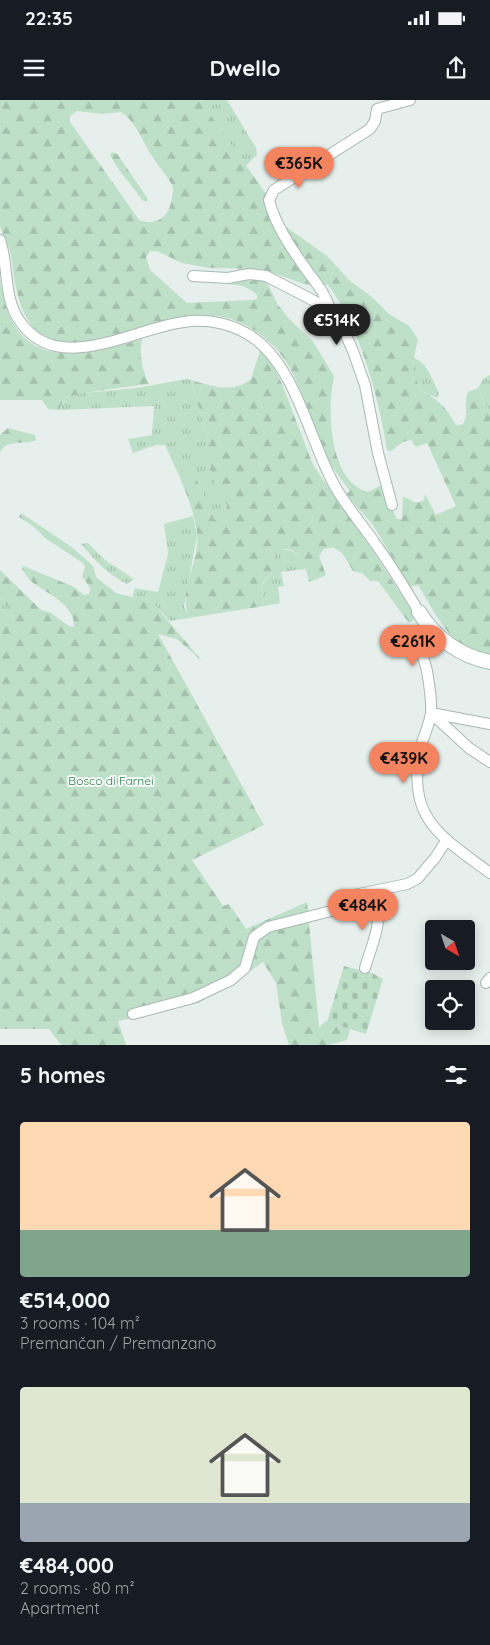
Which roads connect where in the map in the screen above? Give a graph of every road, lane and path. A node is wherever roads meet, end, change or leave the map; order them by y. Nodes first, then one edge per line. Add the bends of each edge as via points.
1 (410, 100) edge
2 (0, 240) edge
3 (193, 276) dead end
4 (330, 309) junction
5 (392, 505) dead end
6 (420, 612) joint
7 (428, 627) junction
8 (490, 662) edge
9 (431, 713) junction
10 (490, 724) edge
11 (490, 762) edge
12 (446, 841) junction
13 (490, 873) edge
14 (372, 893) junction
15 (365, 968) dead end
16 (133, 1014) dead end

1 - 4 street via 377,109 370,129 274,190 269,200 272,211 322,290
2 - 6 street via 7,286 15,312 29,332 53,346 87,347 183,322 202,321 238,329 268,350 291,387 338,491
3 - 4 street via 266,276
4 - 5 street via 340,322 365,385
6 - 7 street
7 - 8 street via 448,644
7 - 9 street via 421,644
9 - 10 street
9 - 11 street via 469,748
9 - 12 street via 420,749 416,784 425,816
12 - 13 street
12 - 14 street via 417,879
14 - 15 street via 379,906 380,920
14 - 16 street via 354,895 335,910 323,914 268,927 254,937 245,968 231,980 193,998

